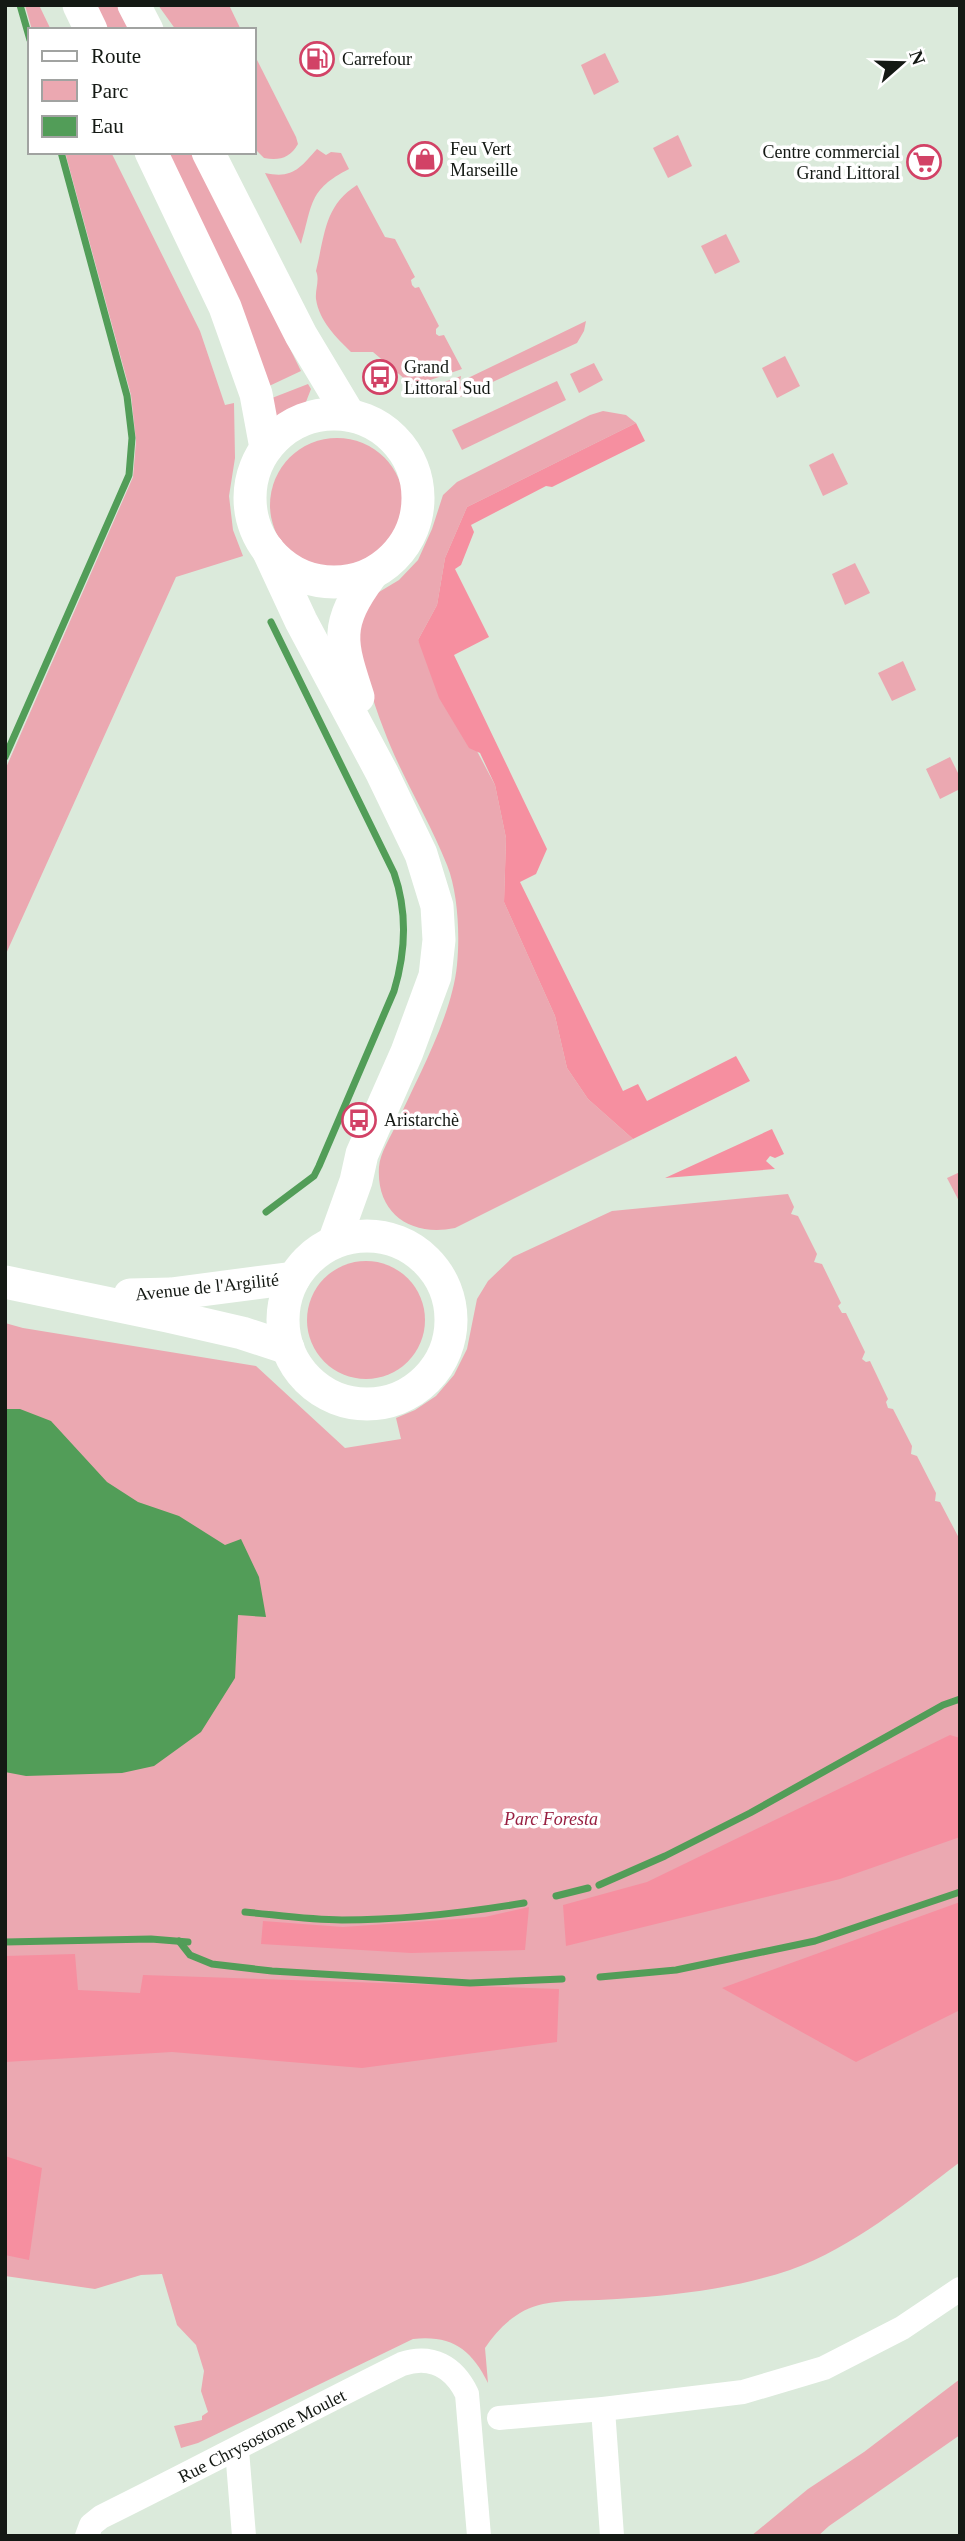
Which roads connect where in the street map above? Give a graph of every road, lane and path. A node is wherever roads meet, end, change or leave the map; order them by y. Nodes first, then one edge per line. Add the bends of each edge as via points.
1 (79, 5) edge
2 (134, 5) edge
3 (90, 28) edge
4 (146, 28) edge
5 (152, 154) edge
6 (209, 154) edge
7 (349, 415) junction
8 (266, 448) junction
9 (268, 550) junction
10 (370, 575) junction
11 (382, 773) junction
12 (356, 1181) junction
13 (391, 1239) junction
14 (334, 1242) junction
15 (294, 1278) junction
16 (5, 1282) edge
17 (79, 1295) junction
18 (288, 1348) junction
19 (960, 2289) edge
20 (603, 2409) junction
21 (499, 2418) dead end
22 (237, 2450) junction
23 (87, 2536) edge
24 (244, 2536) edge
25 (479, 2536) edge
26 (612, 2536) edge

1 - 3 street
2 - 4 street
5 - 8 street via 225,307 256,394
6 - 7 street via 300,335
7 - 8 street via 318,415 289,427
7 - 10 street via 369,421 401,447 417,484 417,511 409,537 393,559
8 - 9 street via 254,472 250,499 254,526
9 - 10 street via 289,570 315,581 343,582
9 - 11 street
10 - 11 street via 343,626 344,652
11 - 12 street via 430,880 439,940 435,976 362,1154
12 - 13 street
12 - 14 street
13 - 14 street via 352,1237
13 - 18 street via 434,1267 449,1299 447,1345 422,1384 402,1396 361,1404 315,1385
14 - 15 street via 318,1251
15 - 17 street, Avenue de l'Argilité via 171,1294
15 - 18 street via 283,1324
16 - 17 street, Avenue de l'Argilité
17 - 18 street, Avenue de l'Argilité
19 - 20 street via 902,2328 824,2368 743,2392
20 - 21 street
20 - 26 street
22 - 23 street, Rue Chrysostome Moulet via 101,2517
22 - 24 street
22 - 25 street, Rue Chrysostome Moulet via 402,2364 420,2360 447,2367 467,2394

